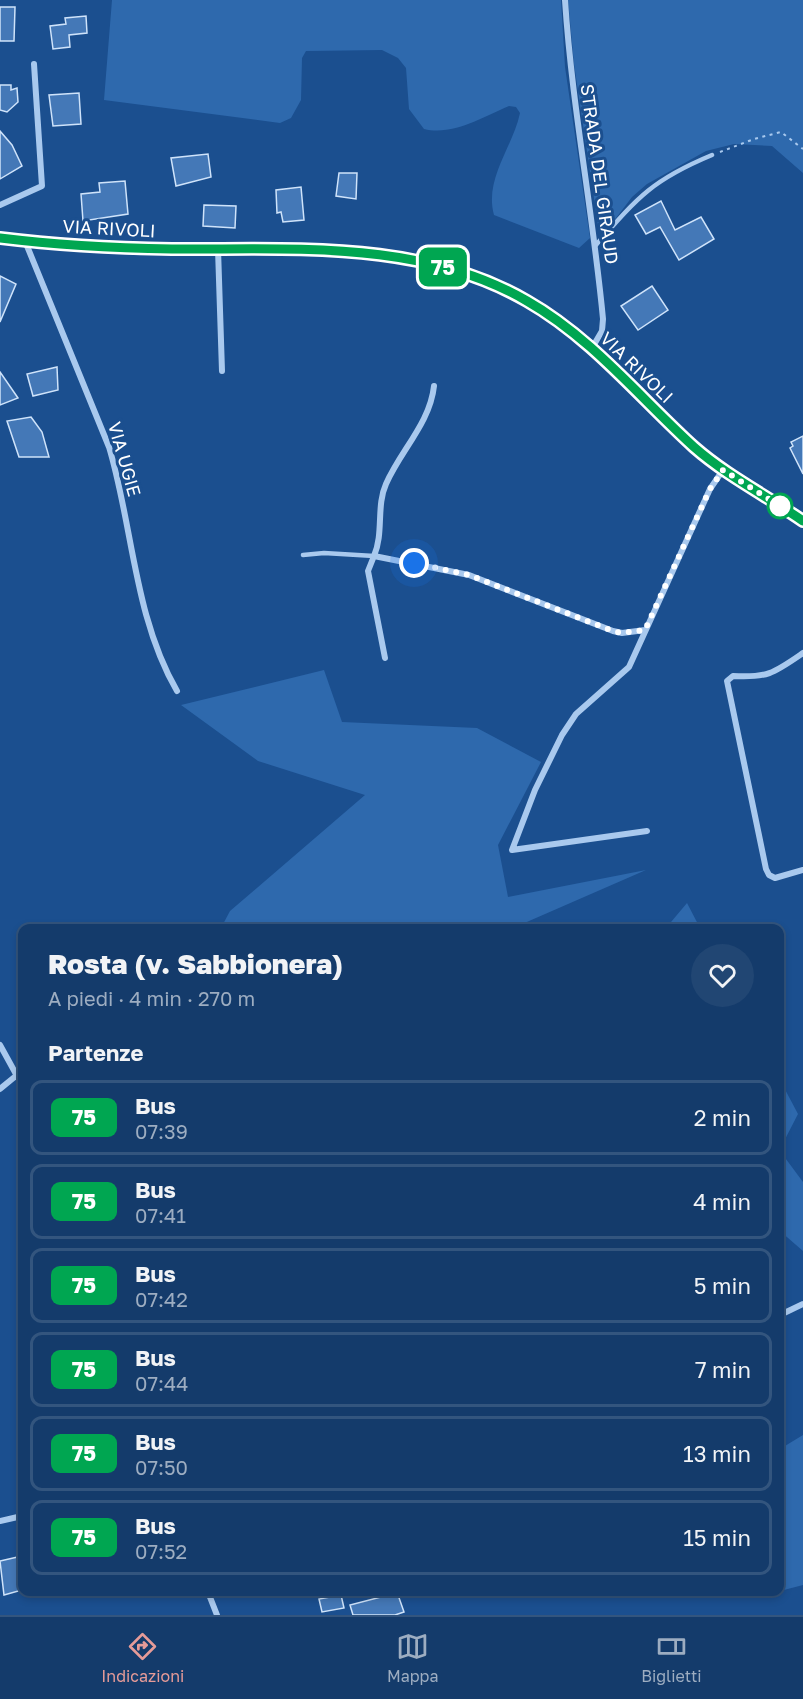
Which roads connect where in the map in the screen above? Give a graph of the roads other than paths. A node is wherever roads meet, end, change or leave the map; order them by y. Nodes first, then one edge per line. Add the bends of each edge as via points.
1 (566, 0) edge
2 (34, 64) dead end
3 (712, 155) road end
4 (0, 205) edge
5 (0, 238) edge
6 (25, 241) junction
7 (596, 245) junction
8 (218, 249) junction
9 (592, 348) junction
10 (222, 371) dead end
11 (434, 386) dead end
12 (723, 470) junction
13 (803, 521) edge
14 (303, 555) dead end
15 (374, 556) junction
16 (645, 630) junction
17 (803, 653) edge
18 (385, 658) dead end
19 (177, 691) dead end
20 (647, 831) dead end
21 (803, 870) edge
22 (0, 1045) edge
23 (17, 1075) joint
24 (0, 1089) edge
25 (803, 1304) edge
26 (784, 1314) edge
27 (18, 1517) edge
28 (0, 1521) edge
29 (210, 1596) edge
30 (217, 1615) edge

1 - 7 street, STRADA DEL GIRAUD via 570,65
2 - 4 street via 42,186
3 - 7 lane via 647,189
5 - 6 street, VIA RIVOLI
6 - 8 street, VIA RIVOLI via 90,247
6 - 19 street, VIA UGIE via 109,447 150,624 163,667
7 - 9 street, STRADA DEL GIRAUD via 603,325
8 - 9 street, VIA RIVOLI via 354,252 421,261 492,284 526,300
8 - 10 street
9 - 12 street, VIA RIVOLI
11 - 15 street via 432,405 386,484 379,546
12 - 13 street, VIA RIVOLI
12 - 16 street via 710,489
14 - 15 lane
15 - 16 street via 469,575 613,631
15 - 18 street via 368,572
16 - 20 street via 629,667 576,714 562,735 512,850
17 - 21 street via 770,675 733,676 727,681 766,869 775,878
22 - 23 street
23 - 24 street
25 - 26 street
27 - 28 street
29 - 30 street

